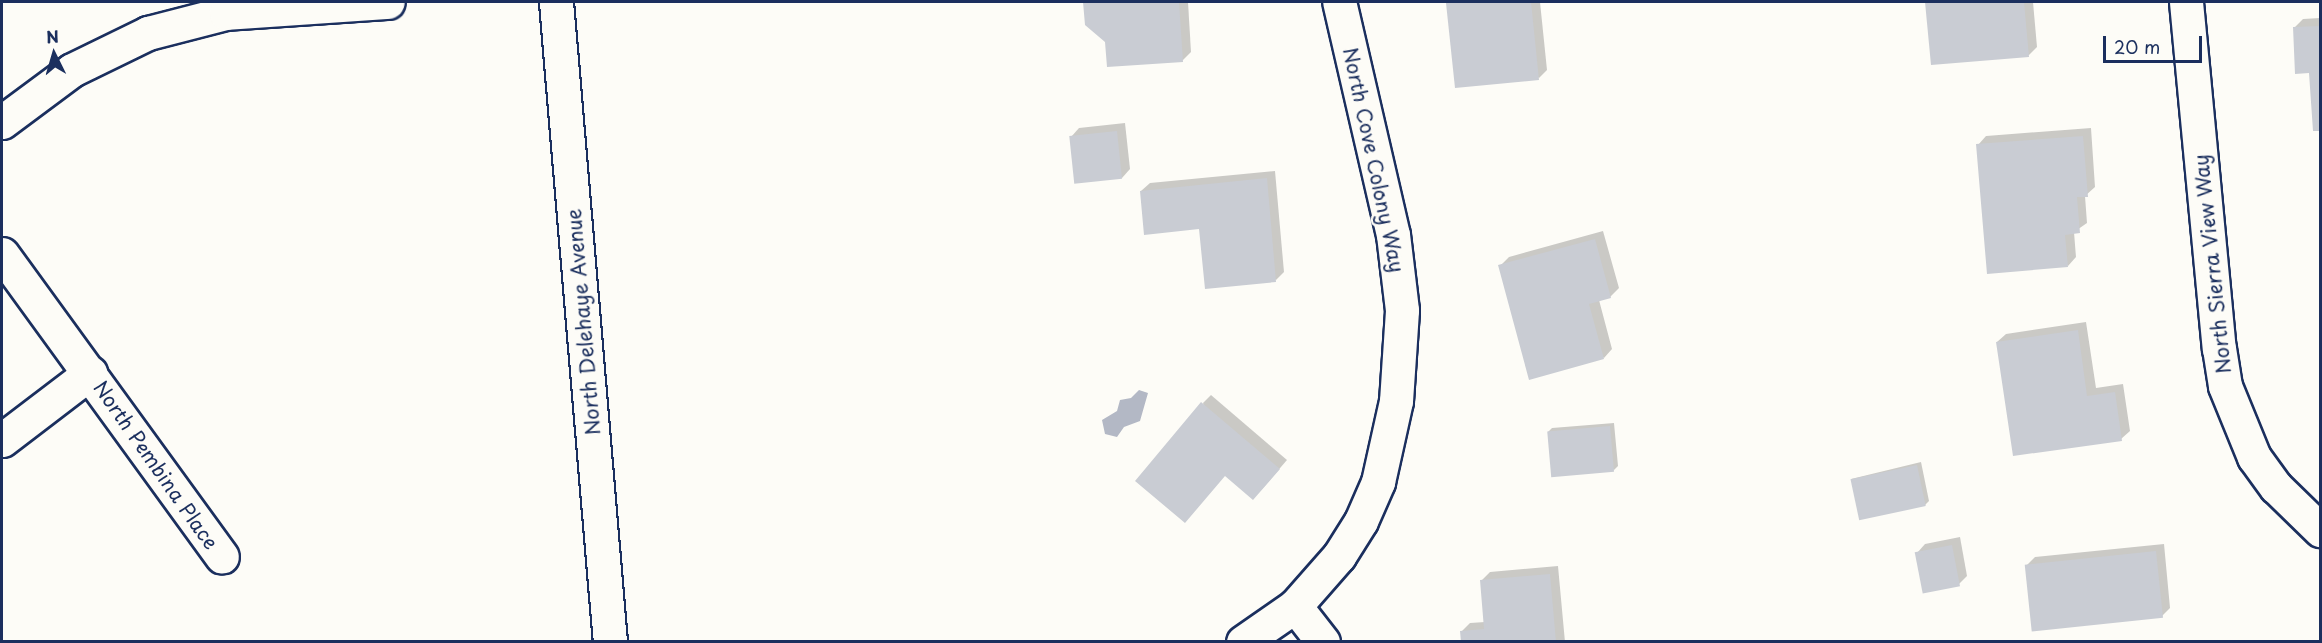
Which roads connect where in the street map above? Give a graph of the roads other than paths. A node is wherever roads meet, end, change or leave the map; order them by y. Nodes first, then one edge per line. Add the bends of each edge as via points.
1 (388, 2) edge
2 (556, 2) edge
3 (1338, 2) edge
4 (2186, 2) edge
5 (2, 122) edge
6 (2, 254) edge
7 (90, 373) junction
8 (2, 440) edge
9 (2320, 530) edge
10 (222, 557) dead end
11 (1295, 606) junction
12 (610, 642) edge
13 (1243, 642) edge
14 (1323, 642) edge

1 - 5 street via 226,13 148,33 72,70
2 - 12 street, North Delehaye Avenue
3 - 11 street, North Cove Colony Way via 1400,272 1402,310 1395,401 1378,482 1339,556
4 - 9 street, North Sierra View Way via 2218,348 2225,386 2254,457 2276,487
6 - 7 street, North Pembina Place
7 - 8 street
7 - 10 street, North Pembina Place
11 - 13 street, North Cove Colony Way
11 - 14 street

